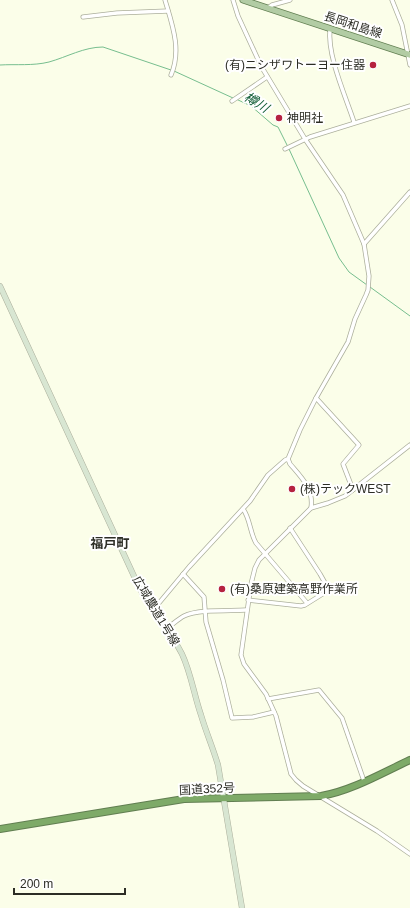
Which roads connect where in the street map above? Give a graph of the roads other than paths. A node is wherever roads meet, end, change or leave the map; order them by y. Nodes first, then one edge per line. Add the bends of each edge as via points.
1 (164, 0) edge
2 (233, 0) edge
3 (244, 0) edge
4 (290, 0) edge
5 (392, 0) edge
6 (268, 8) junction
7 (168, 10) junction
8 (83, 17) dead end
9 (330, 29) junction
10 (409, 54) edge
11 (410, 65) edge
12 (171, 74) dead end
13 (267, 77) junction
14 (233, 100) dead end
15 (410, 106) edge
16 (354, 122) junction
17 (305, 139) junction
18 (284, 149) dead end
19 (410, 192) edge
20 (364, 244) junction
21 (0, 286) edge
22 (316, 398) junction
23 (410, 445) edge
24 (288, 459) junction
25 (353, 490) junction
26 (311, 508) junction
27 (242, 509) junction
28 (290, 528) junction
29 (265, 553) junction
30 (183, 574) junction
31 (248, 600) junction
32 (307, 603) junction
33 (152, 609) junction
34 (246, 610) junction
35 (206, 612) junction
36 (166, 629) junction
37 (268, 699) junction
38 (274, 712) junction
39 (410, 760) edge
40 (364, 781) junction
41 (321, 796) junction
42 (223, 798) junction
43 (0, 830) edge
44 (410, 854) edge
45 (242, 908) edge

1 - 7 street
2 - 13 street
3 - 6 main road, 長岡和島線
4 - 6 street
5 - 10 street via 402,25
6 - 9 main road, 長岡和島線
7 - 8 street
7 - 12 street via 175,38 174,67
9 - 10 main road, 長岡和島線
9 - 16 street via 334,63
10 - 11 street
13 - 14 street
13 - 17 street
15 - 16 street
16 - 17 street
17 - 18 street
17 - 20 street via 343,195
19 - 20 street
20 - 22 street via 368,290 348,342
21 - 33 street, 広域農道1号線
22 - 24 street
22 - 25 street via 359,445 342,464
23 - 25 street
24 - 26 street via 309,490
24 - 27 street via 268,475
25 - 26 street via 339,499
26 - 28 street
27 - 29 street via 253,537
27 - 30 street
28 - 29 street
28 - 32 street via 329,590
29 - 31 street via 255,568
29 - 32 street
30 - 33 street
30 - 35 street via 202,594
31 - 32 street via 301,606
31 - 34 street
33 - 36 street, 広域農道1号線
34 - 35 street
34 - 37 street via 242,659
35 - 36 street via 182,616
35 - 38 street via 206,622 232,718
36 - 42 street, 広域農道1号線 via 176,643 188,670 215,754
37 - 38 street
37 - 40 street via 319,690 342,718
38 - 41 street via 293,777
39 - 40 highway, 国道352号
40 - 41 highway, 国道352号
41 - 42 highway, 国道352号
41 - 44 street
42 - 43 highway, 国道352号 via 184,800
42 - 45 street, 広域農道1号線

